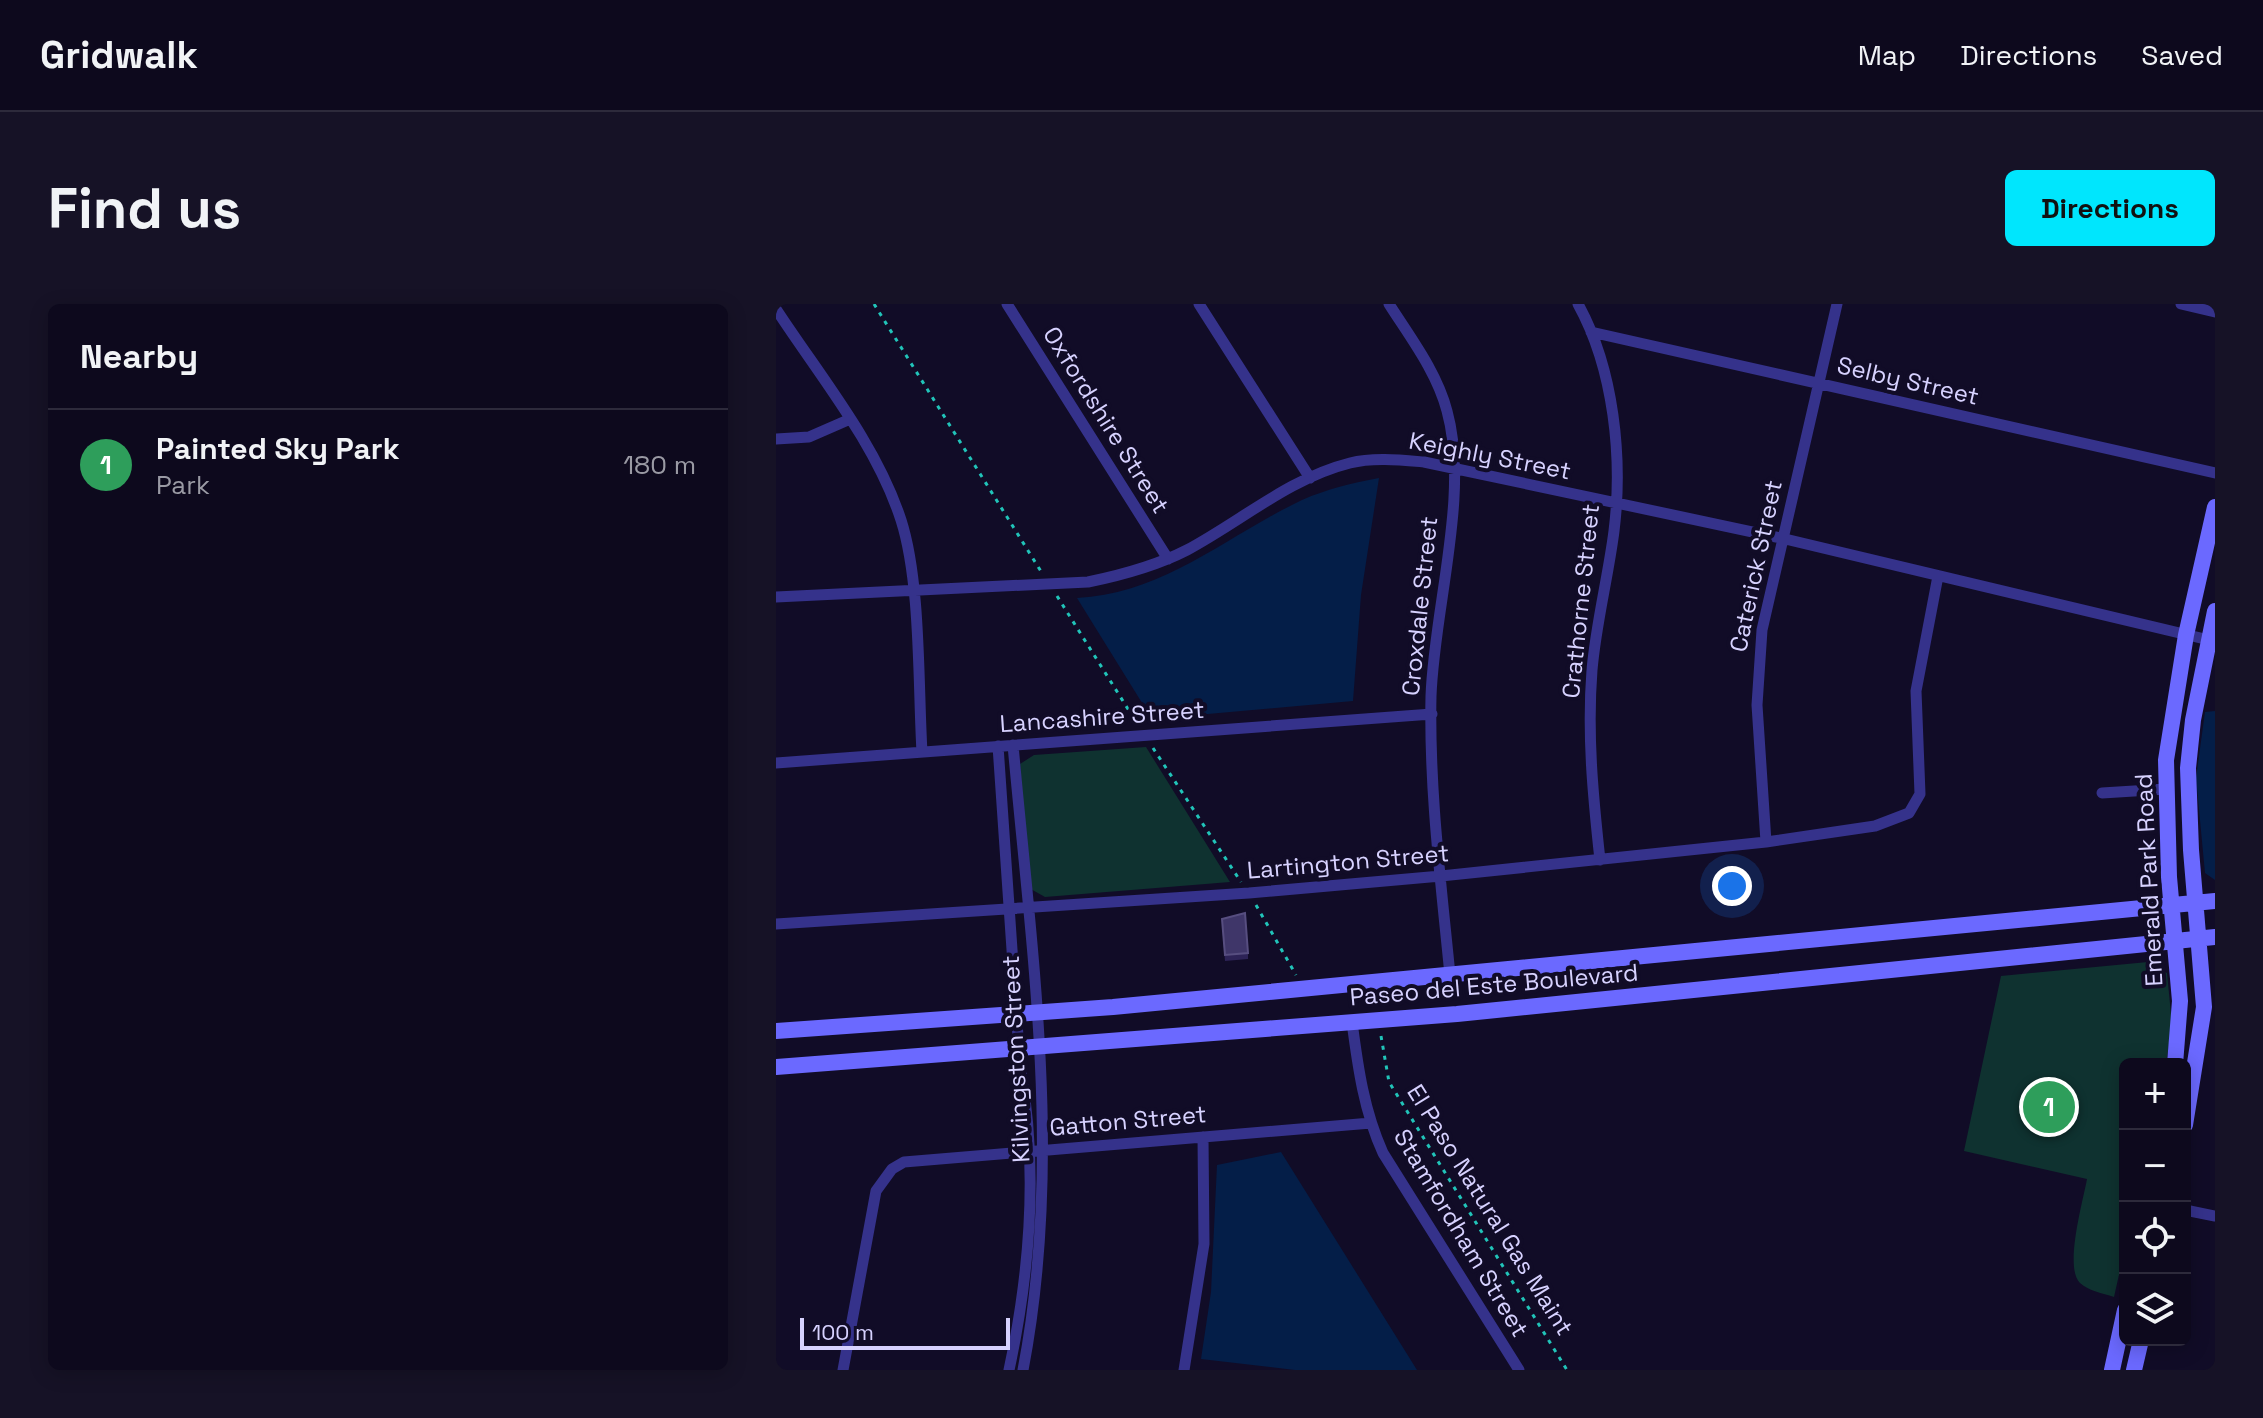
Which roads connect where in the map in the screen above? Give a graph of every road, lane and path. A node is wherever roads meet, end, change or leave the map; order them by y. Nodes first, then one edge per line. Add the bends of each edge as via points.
1 (874, 304) edge
2 (1007, 304) edge
3 (1199, 304) edge
4 (1389, 304) edge
5 (1578, 304) edge
6 (1837, 304) edge
7 (2181, 304) edge
8 (776, 309) edge
9 (2215, 312) edge
10 (1591, 332) junction
11 (1821, 384) junction
12 (848, 420) junction
13 (776, 439) edge
14 (1453, 469) junction
15 (2215, 473) edge
16 (1310, 478) junction
17 (1615, 503) junction
18 (2215, 507) edge
19 (1781, 538) junction
20 (1168, 559) junction
21 (1938, 576) junction
22 (1049, 583) junction
23 (912, 590) junction
24 (776, 597) edge
25 (2215, 611) edge
26 (2186, 635) junction
27 (2209, 640) junction
28 (1432, 714) junction
29 (1145, 736) junction
30 (1013, 745) junction
31 (998, 746) junction
32 (922, 752) junction
33 (776, 763) edge
34 (2166, 789) junction
35 (2102, 793) dead end
36 (1766, 842) junction
37 (1600, 860) junction
38 (1441, 876) junction
39 (1249, 893) junction
40 (2215, 901) edge
41 (2195, 903) junction
42 (2173, 905) junction
43 (1028, 906) junction
44 (1009, 907) junction
45 (776, 924) edge
46 (2206, 938) edge
47 (2176, 941) junction
48 (1450, 975) junction
49 (1297, 979) dead end
50 (1037, 1012) junction
51 (1016, 1014) junction
52 (1379, 1020) junction
53 (1352, 1022) junction
54 (776, 1031) edge
55 (1040, 1047) junction
56 (1019, 1048) junction
57 (2175, 1058) edge
58 (776, 1067) edge
59 (2191, 1088) edge
60 (1371, 1123) junction
61 (1203, 1137) junction
62 (1045, 1151) junction
63 (1029, 1152) junction
64 (2191, 1211) edge
65 (2215, 1216) edge
66 (2119, 1338) edge
67 (2140, 1346) edge
68 (843, 1370) edge
69 (1009, 1370) edge
70 (1023, 1370) edge
71 (1184, 1370) edge
72 (1519, 1370) edge
73 (1567, 1370) edge
74 (2112, 1370) edge
75 (2134, 1370) edge

1 - 22 path
2 - 20 street, Oxfordshire Street
3 - 16 street
4 - 14 street, Croxdale Street via 1441,391
5 - 10 street, Crathorne Street
6 - 11 street, Caterick Street
7 - 9 street
8 - 12 street
10 - 11 street, Selby Street
10 - 17 street, Crathorne Street via 1614,425
11 - 15 street, Selby Street
11 - 19 street, Caterick Street
12 - 13 street via 809,437
12 - 23 street via 886,484 901,522
14 - 16 street, Keighly Street via 1401,460 1353,462
14 - 17 street, Keighly Street
14 - 28 street, Croxdale Street
16 - 20 street, Keighly Street
17 - 19 street, Keighly Street
17 - 37 street, Crathorne Street via 1590,700
18 - 26 main road, Emerald Park Road
19 - 21 street, Keighly Street
19 - 36 street, Caterick Street via 1757,670 1757,754
20 - 22 street, Keighly Street via 1124,575
21 - 26 street, Keighly Street
21 - 36 street, Lartington Street via 1916,691 1921,779 1917,805 1875,826
22 - 23 street, Keighly Street
22 - 29 path
23 - 24 street, Keighly Street
23 - 32 street
25 - 27 main road, Emerald Park Road
26 - 27 street, Keighly Street
26 - 34 main road, Emerald Park Road
27 - 41 main road, Emerald Park Road via 2188,768
28 - 29 street, Lancashire Street
28 - 38 street, Croxdale Street
29 - 30 street, Lancashire Street
29 - 39 path
30 - 31 street, Lancashire Street
30 - 43 street, Kilvingston Street
31 - 32 street, Lancashire Street
31 - 44 street, Kilvingston Street
32 - 33 street, Lancashire Street
34 - 35 street
34 - 42 main road, Emerald Park Road
36 - 37 street, Lartington Street
37 - 38 street, Lartington Street
38 - 39 street, Lartington Street
38 - 48 street, Croxdale Street
39 - 43 street, Lartington Street
39 - 49 path
40 - 41 main road, Paseo del Este Boulevard
41 - 42 main road, Paseo del Este Boulevard
41 - 46 main road, Emerald Park Road
42 - 47 main road, Emerald Park Road
42 - 48 main road, Paseo del Este Boulevard
43 - 44 street, Lartington Street
43 - 50 street, Kilvingston Street
44 - 45 street, Lartington Street
44 - 51 street, Kilvingston Street
46 - 47 main road, Paseo del Este Boulevard
46 - 59 main road, Emerald Park Road via 2204,1007
47 - 52 main road, Paseo del Este Boulevard
47 - 57 main road, Emerald Park Road via 2180,1001
48 - 50 main road, Paseo del Este Boulevard
50 - 51 main road, Paseo del Este Boulevard
50 - 55 street, Kilvingston Street
51 - 54 main road, Paseo del Este Boulevard
51 - 56 street, Kilvingston Street
52 - 53 main road, Paseo del Este Boulevard
52 - 73 path, El Paso Natural Gas Maint via 1389,1082
53 - 55 main road, Paseo del Este Boulevard
53 - 60 street, Stamfordham Street
55 - 56 main road, Paseo del Este Boulevard
55 - 62 street, Kilvingston Street
56 - 58 main road, Paseo del Este Boulevard
56 - 63 street, Kilvingston Street
60 - 61 street, Gatton Street
60 - 72 street, Stamfordham Street via 1383,1153
61 - 62 street, Gatton Street
61 - 71 street via 1204,1244
62 - 63 street, Gatton Street
62 - 70 street, Kilvingston Street via 1037,1297
63 - 68 street, Gatton Street via 917,1159 892,1169 876,1191
63 - 69 street, Kilvingston Street via 1025,1258
64 - 65 street
66 - 74 main road
67 - 75 main road

